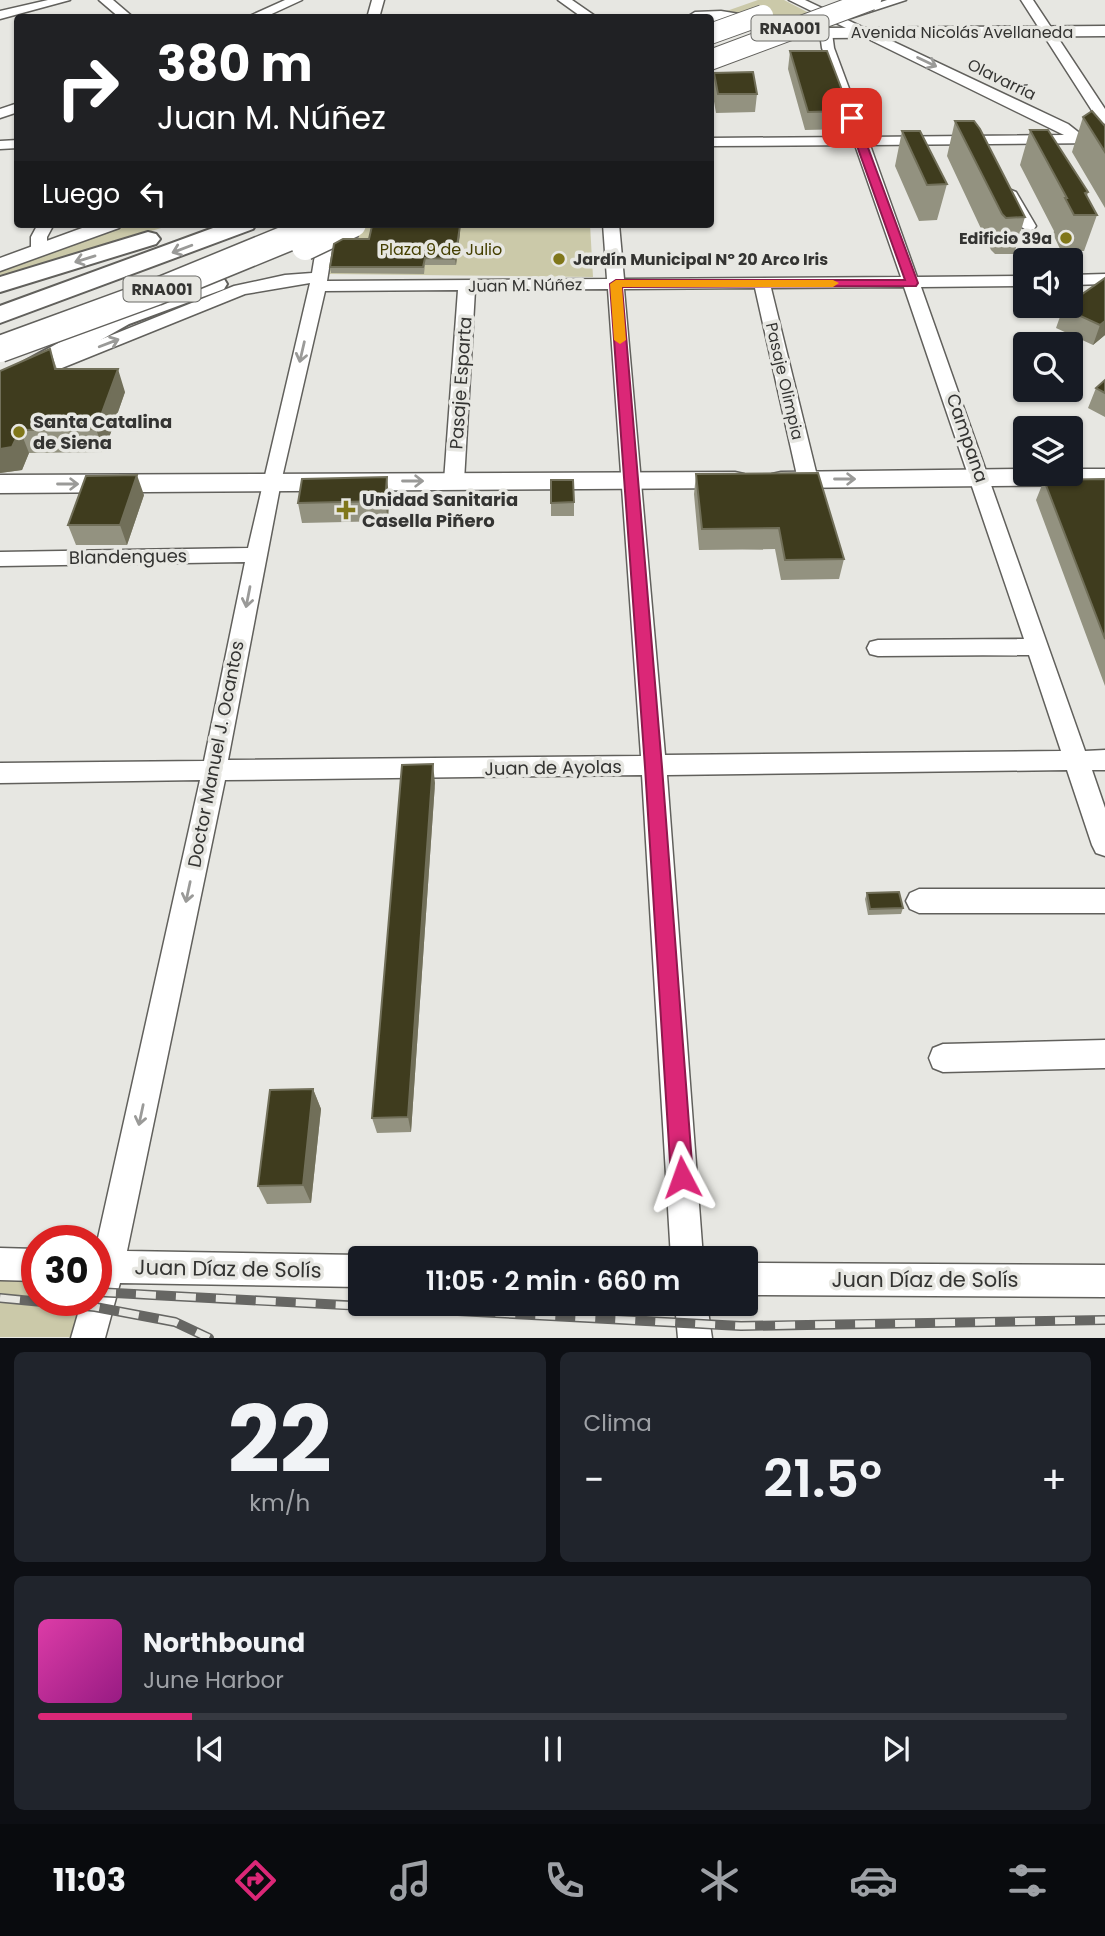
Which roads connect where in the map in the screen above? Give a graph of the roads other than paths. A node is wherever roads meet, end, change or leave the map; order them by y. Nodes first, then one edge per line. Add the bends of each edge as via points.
1 (64, 0) edge
2 (105, 0) edge
3 (296, 0) edge
4 (564, 0) edge
5 (795, 0) edge
6 (805, 0) edge
7 (847, 0) edge
8 (872, 0) edge
9 (900, 0) edge
10 (1027, 0) edge
11 (733, 4) dead end
12 (123, 14) edge
13 (261, 14) edge
14 (586, 14) edge
15 (703, 14) edge
16 (0, 15) edge
17 (714, 16) edge
18 (830, 25) junction
19 (1105, 31) edge
20 (866, 32) junction
21 (1047, 32) junction
22 (714, 33) edge
23 (714, 49) edge
24 (714, 59) edge
25 (1105, 120) edge
26 (1078, 139) junction
27 (1105, 139) edge
28 (860, 141) junction
29 (714, 142) edge
30 (1004, 183) edge
31 (1028, 226) dead end
32 (44, 228) edge
33 (101, 228) edge
34 (184, 228) edge
35 (234, 228) edge
36 (284, 228) edge
37 (344, 228) edge
38 (611, 228) edge
39 (324, 233) edge
40 (39, 251) junction
41 (0, 265) edge
42 (1105, 279) edge
43 (1083, 280) edge
44 (319, 281) junction
45 (1013, 281) edge
46 (762, 283) junction
47 (912, 283) junction
48 (616, 284) junction
49 (0, 285) edge
50 (467, 285) junction
51 (0, 315) edge
52 (0, 337) edge
53 (0, 349) edge
54 (0, 386) edge
55 (1105, 477) edge
56 (981, 479) junction
57 (630, 480) junction
58 (808, 480) junction
59 (454, 481) junction
60 (271, 482) junction
61 (0, 484) edge
62 (256, 555) junction
63 (0, 559) edge
64 (1036, 647) junction
65 (878, 648) dead end
66 (1105, 760) edge
67 (1076, 761) junction
68 (654, 767) junction
69 (214, 772) junction
70 (0, 773) edge
71 (1105, 845) edge
72 (919, 901) dead end
73 (1105, 901) edge
74 (1105, 1054) edge
75 (943, 1058) dead end
76 (112, 1225) edge
77 (686, 1246) edge
78 (0, 1264) edge
79 (21, 1265) edge
80 (112, 1267) edge
81 (348, 1271) edge
82 (758, 1279) edge
83 (1105, 1281) edge
84 (92, 1316) edge
85 (692, 1316) edge
86 (88, 1338) edge
87 (695, 1338) edge

1 - 16 street
2 - 12 street
3 - 13 street
4 - 14 street
5 - 18 street
6 - 22 highway, bridge
7 - 23 highway
8 - 24 highway, RNA001, bridge
9 - 18 street
10 - 21 street
11 - 15 main road, RNA001
17 - 18 main road, Avenida Nicolás Avellaneda
18 - 20 main road, Avenida Nicolás Avellaneda
18 - 28 street, Campana via 828,48
19 - 21 main road, Avenida Nicolás Avellaneda
20 - 21 main road, Avenida Nicolás Avellaneda
20 -> 26 street, Olavarría via 1063,127
21 - 25 street
26 - 27 street
26 - 28 street via 984,145
28 - 29 street
28 - 47 street, Campana
30 - 31 street
32 - 40 street
33 - 40 main road
34 -> 49 highway
35 -> 51 highway
36 - 52 highway
37 - 54 highway, bridge via 120,319
38 - 48 street
39 - 44 street, Doctor Manuel J. Ocantos
39 - 53 highway, RNA001, bridge
40 - 41 main road
42 - 43 street
44 - 50 street, Juan M. Núñez
54 -> 44 street via 240,290 276,281
44 -> 60 street, Doctor Manuel J. Ocantos
45 - 47 street, Juan M. Núñez
46 - 47 street, Juan M. Núñez
46 - 48 street, Juan M. Núñez
46 - 58 street, Pasaje Olimpia
47 - 56 street, Campana
48 - 50 street, Juan M. Núñez
48 - 57 street
50 - 59 street, Pasaje Esparta
55 - 56 main road
58 -> 56 main road
56 - 64 street, Campana
57 - 58 main road
57 - 59 main road
57 - 68 street
60 -> 59 main road
61 -> 60 main road
60 - 62 street, Doctor Manuel J. Ocantos
62 - 63 street, Blandengues
62 -> 69 street, Doctor Manuel J. Ocantos
64 - 65 street
64 - 67 street, Campana
66 - 67 street, Juan de Ayolas
67 - 68 street, Juan de Ayolas
67 - 71 street, Campana
68 - 69 street, Juan de Ayolas
68 - 77 street
69 - 70 street, Juan de Ayolas
69 -> 76 street, Doctor Manuel J. Ocantos
72 - 73 street
74 - 75 street
78 - 79 street
80 - 81 street, Juan Díaz de Solís
82 - 83 street, Juan Díaz de Solís
84 - 86 street, Doctor Manuel J. Ocantos
85 - 87 street

